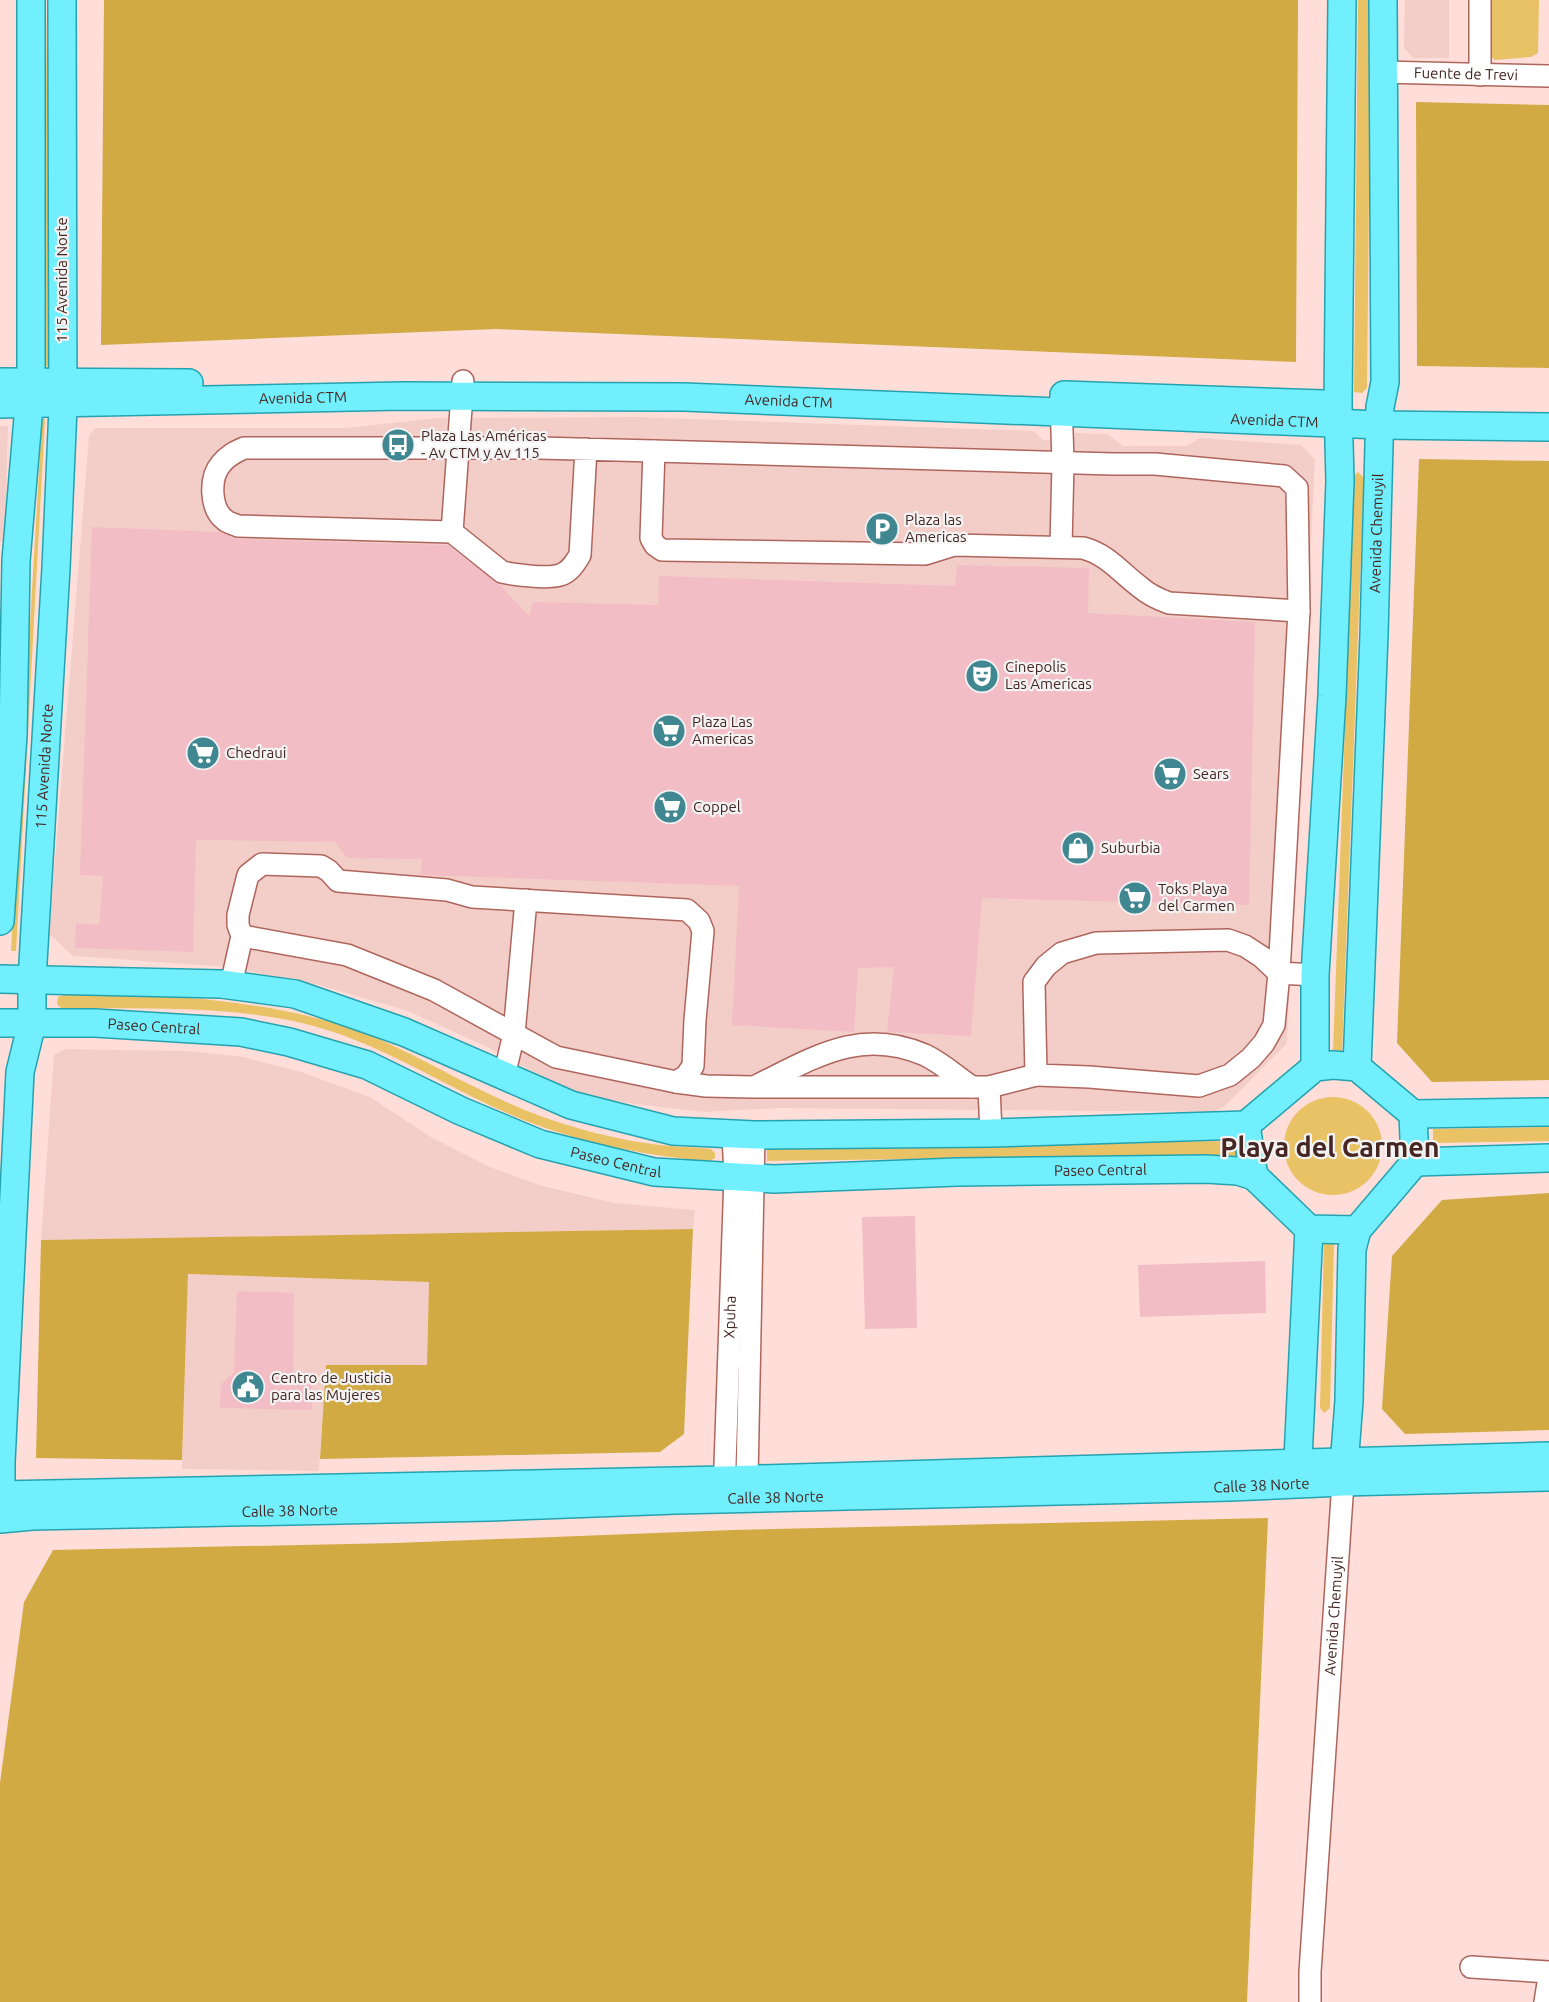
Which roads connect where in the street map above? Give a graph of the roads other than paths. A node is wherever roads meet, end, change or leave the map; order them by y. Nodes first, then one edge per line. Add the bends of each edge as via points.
1 (32, 0) edge
2 (62, 0) edge
3 (1342, 0) edge
4 (1383, 0) edge
5 (1480, 0) edge
6 (1382, 72) junction
7 (1480, 75) junction
8 (1549, 76) edge
9 (0, 382) edge
10 (462, 389) junction
11 (30, 393) junction
12 (62, 393) junction
13 (0, 404) edge
14 (1061, 404) junction
15 (1549, 408) edge
16 (1338, 414) junction
17 (1380, 416) junction
18 (1549, 427) edge
19 (458, 449) junction
20 (586, 449) junction
21 (654, 451) junction
22 (1063, 463) junction
23 (452, 532) junction
24 (1061, 547) junction
25 (1299, 611) junction
26 (526, 900) junction
27 (0, 921) edge
28 (242, 936) junction
29 (1279, 973) junction
30 (1315, 975) junction
31 (0, 979) edge
32 (32, 980) junction
33 (231, 985) junction
34 (0, 1023) edge
35 (32, 1023) junction
36 (514, 1034) junction
37 (1315, 1066) junction
38 (1357, 1067) junction
39 (504, 1076) junction
40 (1036, 1076) junction
41 (676, 1082) junction
42 (753, 1087) junction
43 (980, 1087) junction
44 (1549, 1112) edge
45 (1413, 1114) junction
46 (1246, 1125) junction
47 (991, 1133) junction
48 (744, 1135) junction
49 (1549, 1158) edge
50 (1415, 1162) junction
51 (1254, 1176) junction
52 (743, 1178) junction
53 (1309, 1229) junction
54 (1357, 1230) junction
55 (1549, 1456) edge
56 (1343, 1471) junction
57 (1298, 1473) junction
58 (1549, 1477) edge
59 (736, 1489) junction
60 (0, 1516) edge
61 (1471, 1967) dead end
62 (1549, 1972) edge
63 (1549, 1977) edge
64 (1310, 2002) edge
65 (1545, 2002) edge

1 - 11 main road, 115 Avenida Norte
2 - 12 main road, 115 Avenida Norte
3 - 16 main road
4 - 6 main road, Avenida Chemuyil
5 - 7 street
6 - 7 street, Fuente de Trevi
6 - 17 main road, Avenida Chemuyil via 1385,382
7 - 8 street, Fuente de Trevi
9 - 11 main road
10 - 12 main road, Avenida CTM via 390,397
10 - 14 main road, Avenida CTM via 684,381
10 - 19 street
11 - 12 main road, Avenida CTM
11 - 13 main road
11 - 27 main road, 115 Avenida Norte via 16,561 13,735
12 - 32 main road, 115 Avenida Norte
14 - 16 main road, Avenida CTM
14 - 22 street
15 - 17 main road, Avenida CTM
16 - 17 main road, Avenida CTM
16 - 30 main road via 1340,481 1332,696
17 - 18 main road, Avenida CTM
17 - 38 main road, Avenida Chemuyil
19 - 20 street
19 - 23 street
19 - 23 street via 244,448 231,454 215,472 213,492 224,520 238,526
20 - 21 street
20 - 23 street via 580,555 567,572 558,576 501,572
21 - 22 street
21 - 24 street via 651,538 662,550 925,554 954,545
22 - 24 street
22 - 25 street via 1155,464 1284,476 1297,488
24 - 25 street via 1095,551 1152,596 1169,603
25 - 29 street
26 - 28 street via 338,881 321,866 262,864 248,875 238,915
26 - 36 street
26 - 41 street via 687,910 699,921 703,931 693,1066
28 - 33 street
28 - 36 street via 347,955 434,990
29 - 30 street
29 - 40 street via 1274,1025 1251,1058 1230,1075 1199,1086
29 - 40 street via 1245,946 1228,940 1096,943 1062,953 1034,982
30 - 37 main road
31 - 32 main road
32 - 33 main road
32 - 35 main road, 115 Avenida Norte
33 - 39 main road via 295,994 404,1032
34 - 35 main road, Paseo Central
35 - 52 main road, Paseo Central via 241,1032 289,1042 367,1065 460,1111 540,1144 654,1172
35 - 60 main road, 115 Avenida Norte via 20,1072
36 - 39 street
36 - 41 street via 556,1057
37 - 38 main road
37 - 46 main road
38 - 45 main road
39 - 48 main road via 571,1105 673,1131
40 - 43 street
41 - 42 street
42 - 43 street
42 - 43 street via 822,1054 857,1044 888,1044 926,1056
43 - 47 street
44 - 45 main road
45 - 50 main road
46 - 47 main road
46 - 51 main road
47 - 48 main road
48 - 52 street, Xpuha
49 - 50 main road
50 - 54 main road
51 - 52 main road, Paseo Central via 1206,1169
51 - 53 main road
52 - 59 street, Xpuha
53 - 54 main road
53 - 57 main road
54 - 56 main road, Avenida Chemuyil via 1352,1249 1349,1401
55 - 56 main road, Calle 38 Norte
56 - 57 main road, Calle 38 Norte
56 - 58 main road, Calle 38 Norte
56 - 64 street, Avenida Chemuyil
57 - 59 main road, Calle 38 Norte
59 - 60 main road, Calle 38 Norte via 479,1508
61 - 62 street
63 - 65 street

